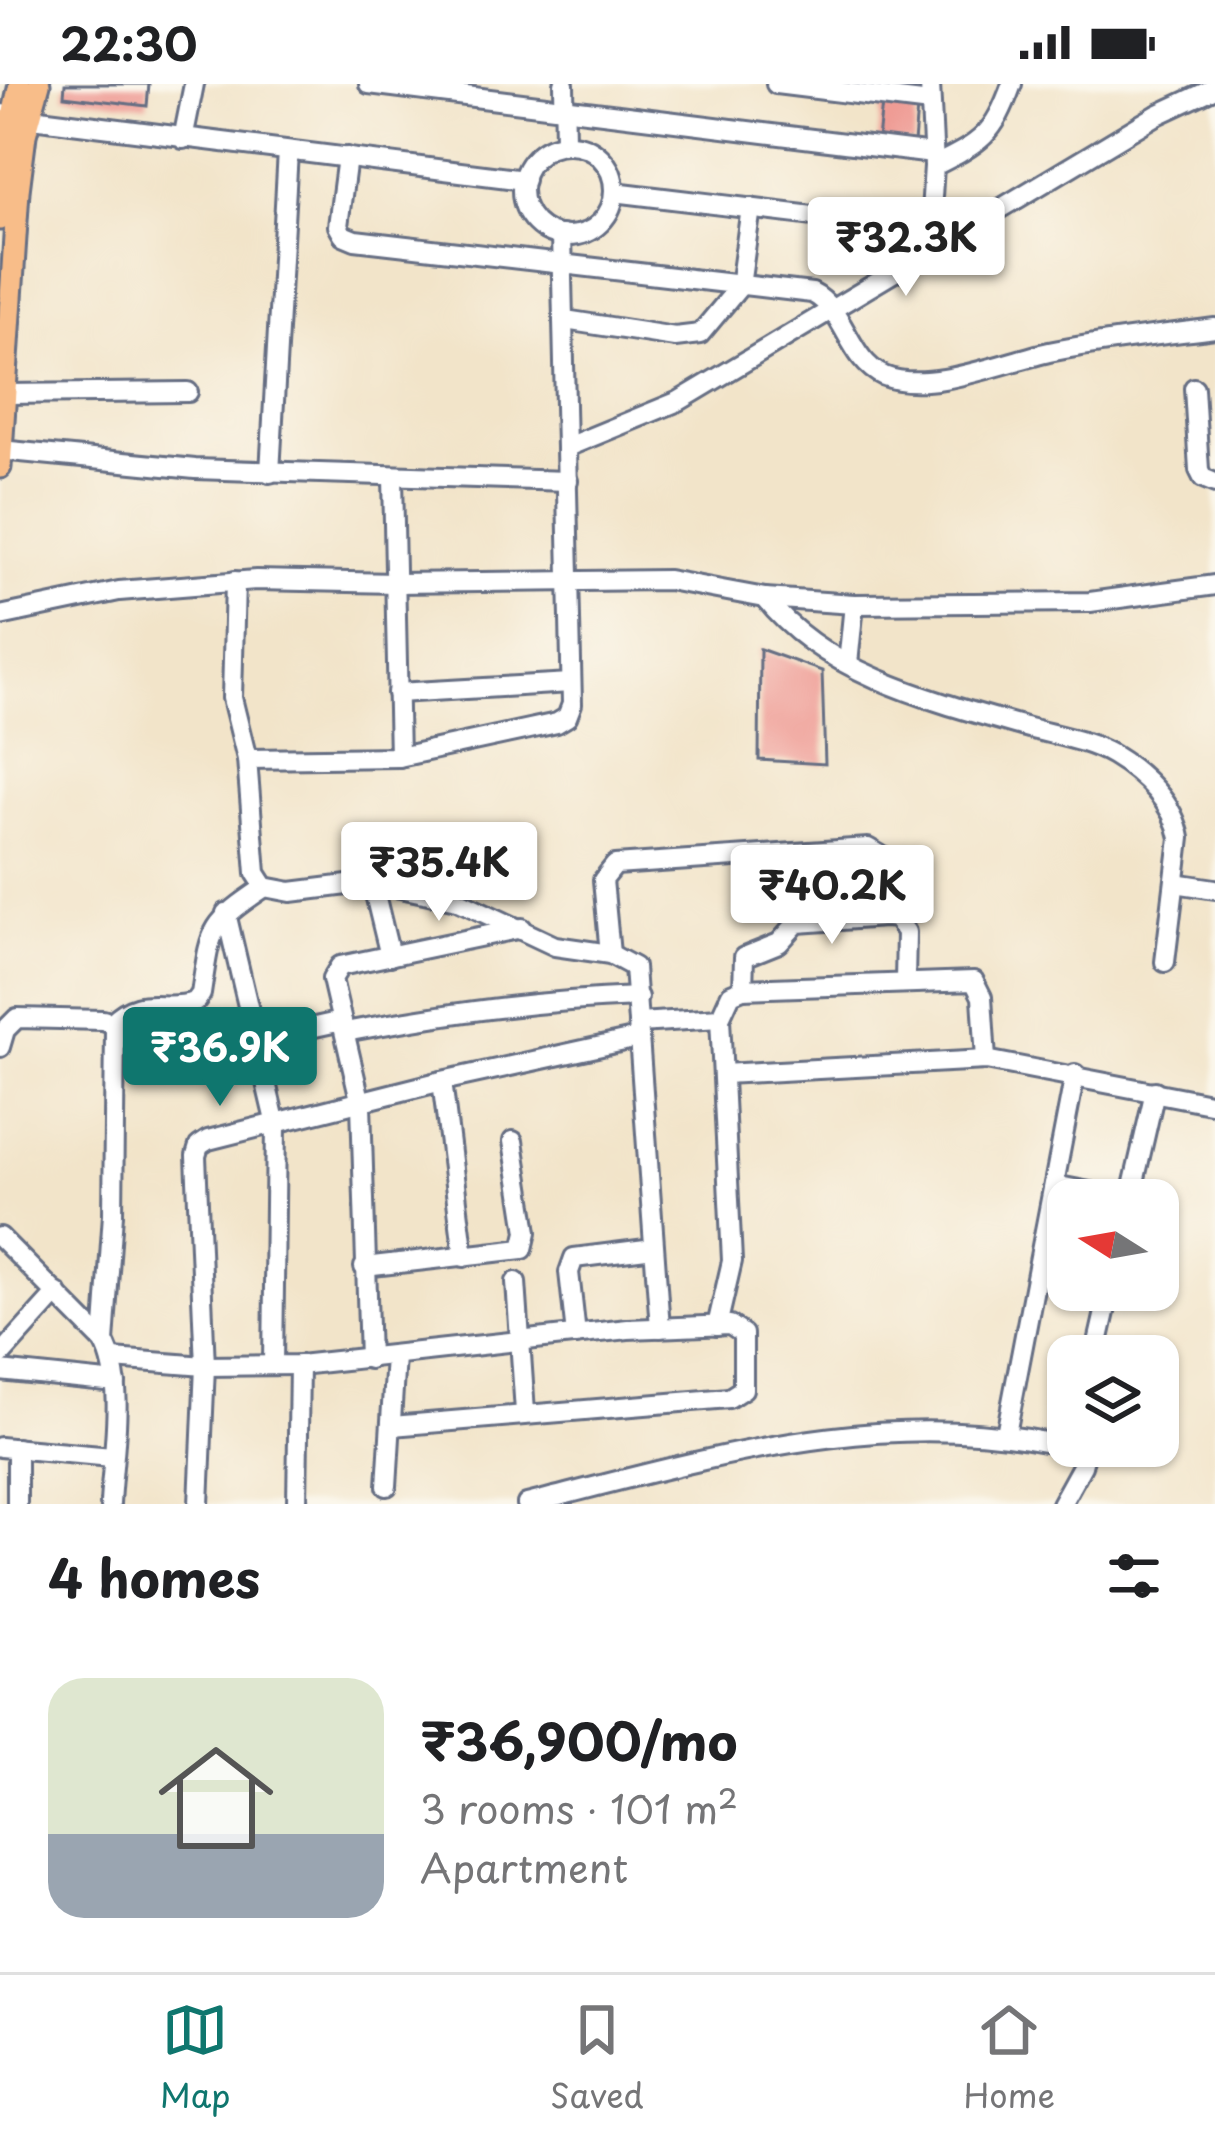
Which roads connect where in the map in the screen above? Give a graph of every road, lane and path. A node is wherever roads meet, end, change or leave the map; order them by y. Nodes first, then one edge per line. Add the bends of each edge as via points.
1 (20, 84) edge
2 (39, 84) edge
3 (194, 84) edge
4 (369, 84) edge
5 (564, 84) edge
6 (776, 84) edge
7 (1012, 84) edge
8 (1215, 88) edge
9 (930, 94) edge
10 (565, 109) junction
11 (13, 115) edge
12 (183, 139) junction
13 (565, 143) junction
14 (288, 151) junction
15 (347, 157) junction
16 (934, 160) junction
17 (524, 180) junction
18 (1, 192) edge
19 (614, 192) junction
20 (752, 208) junction
21 (0, 219) edge
22 (930, 228) junction
23 (963, 234) junction
24 (561, 236) junction
25 (562, 265) junction
26 (740, 286) junction
27 (834, 311) junction
28 (566, 320) junction
29 (1215, 328) edge
30 (1194, 388) dead end
31 (188, 392) dead end
32 (5, 394) junction
33 (567, 447) junction
34 (1, 450) edge
35 (0, 467) edge
36 (270, 473) junction
37 (393, 477) junction
38 (568, 481) junction
39 (1215, 483) edge
40 (568, 580) junction
41 (235, 581) junction
42 (394, 583) junction
43 (1215, 585) edge
44 (765, 598) junction
45 (854, 604) junction
46 (0, 616) edge
47 (848, 664) junction
48 (571, 683) junction
49 (397, 693) junction
50 (399, 758) junction
51 (247, 759) junction
52 (372, 883) junction
53 (1175, 883) junction
54 (265, 886) junction
55 (1215, 889) edge
56 (226, 913) junction
57 (885, 917) junction
58 (522, 928) junction
59 (610, 954) junction
60 (390, 956) junction
61 (1165, 962) dead end
62 (905, 982) junction
63 (743, 989) junction
64 (638, 997) junction
65 (720, 1018) junction
66 (111, 1023) junction
67 (344, 1027) junction
68 (638, 1030) junction
69 (256, 1040) junction
70 (0, 1047) edge
71 (986, 1060) junction
72 (1075, 1074) junction
73 (723, 1075) junction
74 (442, 1081) junction
75 (1155, 1091) junction
76 (361, 1104) junction
77 (1215, 1104) edge
78 (276, 1125) junction
79 (513, 1141) dead end
80 (1055, 1179) edge
81 (1135, 1179) edge
82 (1047, 1221) edge
83 (0, 1237) edge
84 (654, 1249) junction
85 (464, 1257) junction
86 (364, 1267) junction
87 (516, 1282) dead end
88 (57, 1293) junction
89 (717, 1325) junction
90 (660, 1328) junction
91 (576, 1334) junction
92 (520, 1340) junction
93 (109, 1350) junction
94 (0, 1356) edge
95 (395, 1356) junction
96 (369, 1359) junction
97 (273, 1365) junction
98 (299, 1365) junction
99 (205, 1366) junction
100 (0, 1371) edge
101 (116, 1383) junction
102 (525, 1412) junction
103 (392, 1426) junction
104 (1006, 1434) junction
105 (1047, 1440) edge
106 (8, 1447) edge
107 (112, 1457) junction
108 (1078, 1467) edge
109 (387, 1486) dead end
110 (16, 1504) edge
111 (110, 1504) edge
112 (199, 1504) edge
113 (298, 1504) edge
114 (527, 1504) edge
115 (1060, 1504) edge

1 - 11 main road
2 - 11 main road
3 - 12 street
4 - 10 street
5 - 10 street
6 - 9 street
7 - 16 street via 978,145
8 - 23 street
9 - 16 street
10 - 13 street
10 - 16 street
11 - 12 street
11 - 18 main road
11 - 32 main road via 18,191
12 - 14 street
13 - 17 street via 539,155
13 - 19 street via 595,152
14 - 15 street
14 - 36 street
15 - 17 street
15 - 25 street via 338,211 344,235
16 - 22 street
17 - 24 street via 526,209
18 - 21 main road
19 - 20 street
19 - 24 street via 591,230
20 - 22 street
20 - 26 street
22 - 23 street
23 - 27 street
24 - 25 street
25 - 26 street
25 - 28 street
26 - 27 street via 812,293
26 - 28 street via 688,338
27 - 29 street via 851,345 883,376 924,381 1049,352
27 - 33 street via 679,400
28 - 33 street
30 - 39 street via 1199,470
31 - 32 street
32 - 34 main road
33 - 38 street
34 - 35 main road
34 - 36 street
36 - 37 street
37 - 38 street
37 - 42 street
38 - 40 street
40 - 42 street
40 - 44 street via 668,580
40 - 48 street
41 - 42 street
41 - 46 street via 118,591
41 - 51 street via 232,698
42 - 49 street
43 - 45 street via 1090,602
44 - 45 street
44 - 47 street via 782,620
45 - 47 street
47 - 53 street via 944,704 1114,756 1151,785 1178,824
48 - 49 street
48 - 50 street via 572,704 557,724
49 - 50 street
50 - 51 street
51 - 54 street via 256,873
52 - 54 street via 291,892
52 - 58 street via 457,900
52 - 60 street
53 - 55 street
53 - 61 street
54 - 56 street
56 - 66 street via 210,937 195,1002 139,1004
56 - 69 street
57 - 59 street via 880,855 868,848 615,865 603,880
57 - 62 street via 906,932
57 - 63 street via 797,923 779,943 744,957
58 - 59 street via 554,946
58 - 60 street
59 - 64 street via 634,967
60 - 67 street via 334,972
62 - 63 street
62 - 71 street via 974,981
63 - 65 street via 731,994
64 - 67 street via 530,1001
64 - 68 street
65 - 68 street
65 - 73 street
66 - 70 street via 17,1018
66 - 93 street
67 - 69 street
67 - 76 street
68 - 74 street
68 - 84 street
69 - 78 street
71 - 72 street
71 - 73 street
72 - 75 street
72 - 80 street
73 - 89 street via 732,1262
74 - 76 street
74 - 85 street
75 - 77 street
75 - 81 street
76 - 78 street
76 - 86 street
78 - 97 street
78 - 99 street via 208,1140 196,1156
79 - 85 street via 527,1243 516,1253
82 - 104 street
83 - 88 street
84 - 90 street
84 - 91 street via 574,1258
85 - 86 street
86 - 96 street
87 - 92 street
88 - 93 street
88 - 94 street
89 - 90 street
89 - 102 street via 743,1334 737,1395
90 - 91 street
91 - 92 street
92 - 95 street
92 - 102 street
93 - 99 street
93 - 101 street
95 - 96 street
95 - 103 street
96 - 98 street
97 - 98 street
97 - 99 street
98 - 113 street
99 - 112 street
100 - 101 street
101 - 107 street
102 - 103 street
103 - 109 street
104 - 105 street
104 - 114 street via 941,1430 794,1441
106 - 107 street
106 - 110 street
107 - 111 street
108 - 115 street

